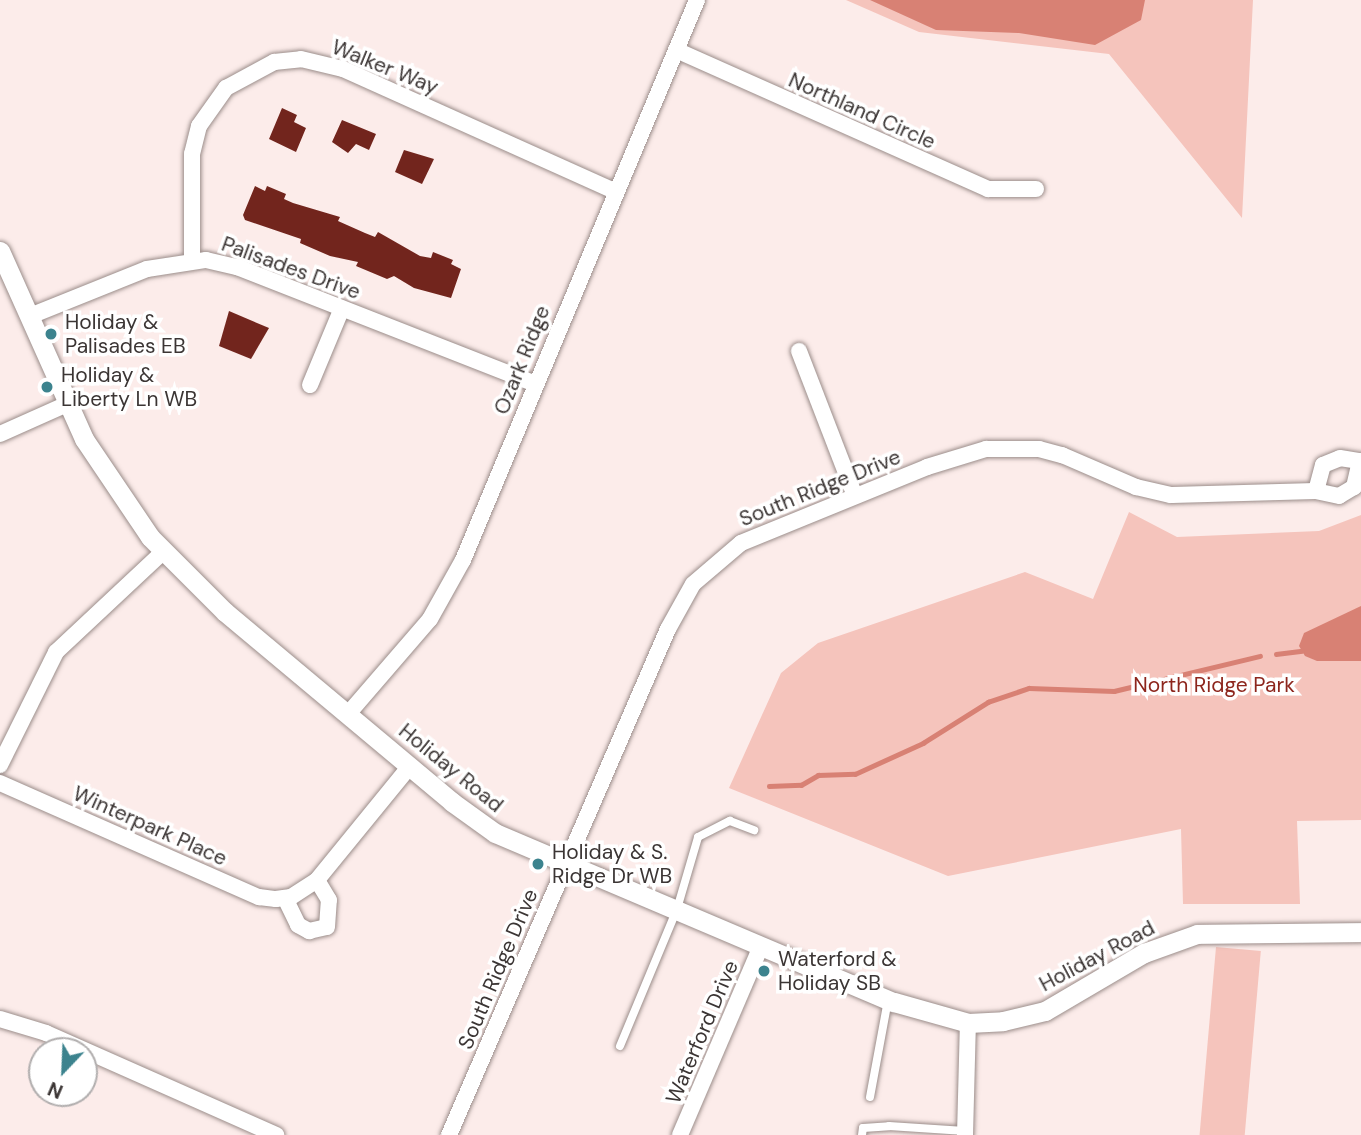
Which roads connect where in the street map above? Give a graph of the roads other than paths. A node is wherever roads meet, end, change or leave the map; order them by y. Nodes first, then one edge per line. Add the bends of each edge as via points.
1 (697, 0) edge
2 (676, 50) junction
3 (1036, 189) dead end
4 (615, 191) junction
5 (0, 251) edge
6 (192, 259) junction
7 (341, 308) junction
8 (30, 316) junction
9 (799, 351) dead end
10 (535, 384) junction
11 (310, 385) dead end
12 (67, 404) junction
13 (0, 434) edge
14 (1361, 460) edge
15 (1316, 491) junction
16 (855, 496) junction
17 (163, 551) junction
18 (348, 714) junction
19 (0, 765) edge
20 (410, 766) junction
21 (0, 782) edge
22 (754, 830) dead end
23 (566, 862) junction
24 (317, 880) junction
25 (285, 898) junction
26 (677, 909) junction
27 (1361, 932) edge
28 (761, 946) junction
29 (888, 1000) junction
30 (0, 1019) edge
31 (968, 1023) junction
32 (620, 1046) dead end
33 (870, 1097) dead end
34 (965, 1133) edge
35 (276, 1135) edge
36 (449, 1135) edge
37 (680, 1135) edge
38 (862, 1135) edge

1 - 2 street, Ozark Ridge
2 - 3 street, Northland Circle via 988,189
2 - 4 street, Ozark Ridge
4 - 6 street, Walker Way via 343,69 301,59 274,62 243,74 226,88 199,126 192,155
4 - 10 street, Ozark Ridge
5 - 8 street, Holiday Road
6 - 7 street, Palisades Drive via 237,267
6 - 8 street, Palisades Drive via 147,269
7 - 10 street, Palisades Drive
7 - 11 street
8 - 12 street, Holiday Road
9 - 16 street
10 - 18 street, Ozark Ridge via 463,560 430,619
12 - 13 street
12 - 17 street, Holiday Road via 104,473
14 - 15 street, South Ridge Drive via 1328,461 1320,471
14 - 15 street, South Ridge Drive via 1350,491 1339,496
15 - 16 street, South Ridge Drive via 1161,494 1062,455 1005,448 969,453
16 - 23 street, South Ridge Drive via 741,542 693,584 668,629
17 - 18 street, Holiday Road via 225,612
17 - 19 street via 55,652
18 - 20 street, Holiday Road
20 - 23 street, Holiday Road via 477,822
20 - 24 street
21 - 25 street, Winterpark Place via 259,897
22 - 26 lane via 730,821 698,837
23 - 26 street, Holiday Road
23 - 36 street, South Ridge Drive
24 - 25 street
24 - 25 street via 329,900 327,927 309,930 298,925
26 - 28 street, Holiday Road
26 - 32 lane
27 - 31 street, Holiday Road via 1197,934 1144,953 1045,1011
28 - 29 street, Holiday Road
28 - 37 street, Waterford Drive
29 - 31 street, Holiday Road
29 - 33 lane
30 - 35 street via 46,1033
31 - 34 street
34 - 38 lane via 889,1126 863,1128

